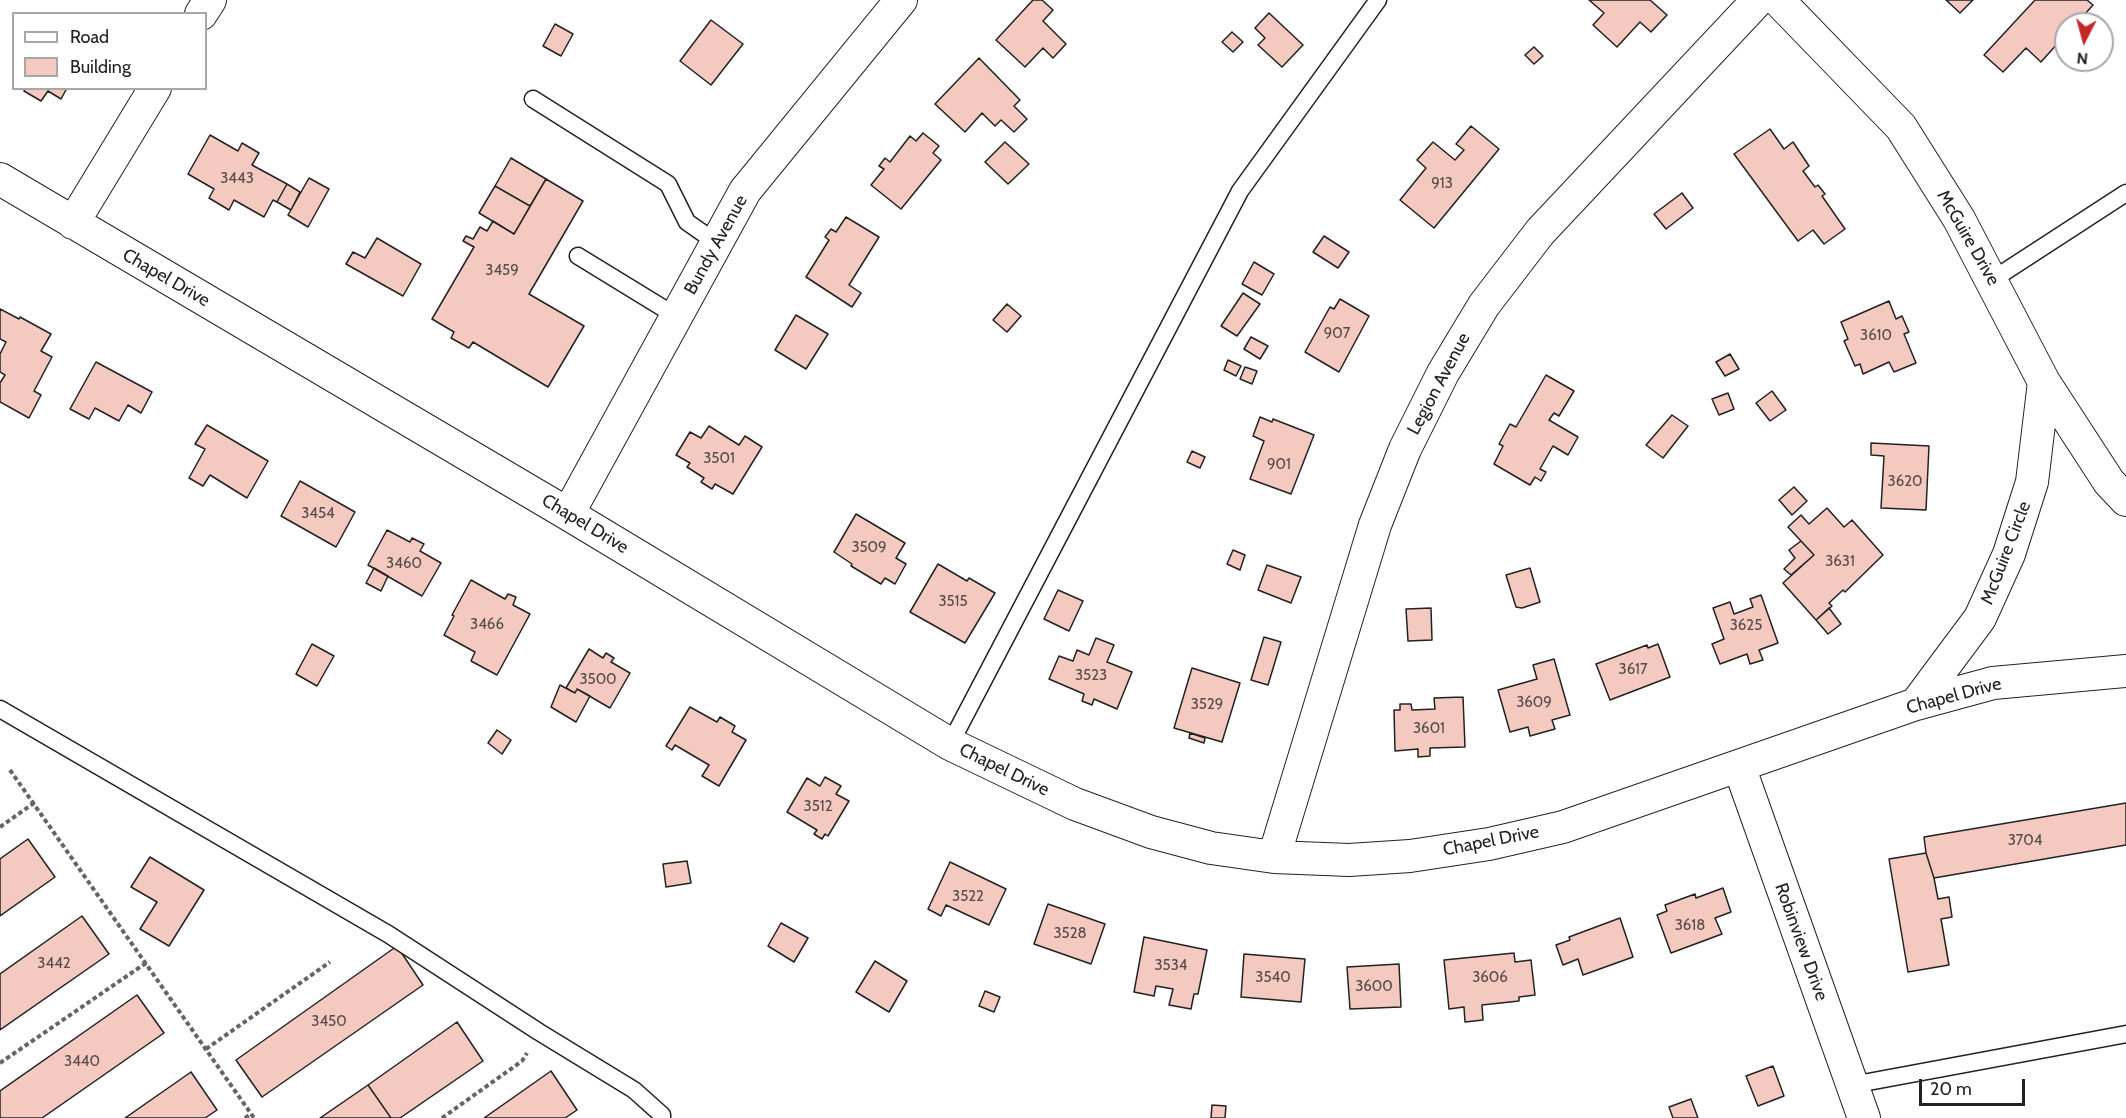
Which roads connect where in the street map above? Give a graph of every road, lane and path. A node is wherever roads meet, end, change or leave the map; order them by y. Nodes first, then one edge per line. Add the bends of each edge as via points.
1 (901, 0) edge
2 (1378, 0) edge
3 (1758, 0) edge
4 (1778, 0) edge
5 (154, 90) edge
6 (532, 99) dead end
7 (0, 179) edge
8 (2126, 193) edge
9 (73, 223) junction
10 (717, 243) junction
11 (578, 256) dead end
12 (1992, 280) junction
13 (676, 316) junction
14 (2044, 382) junction
15 (2126, 500) edge
16 (568, 514) junction
17 (2126, 670) edge
18 (1916, 704) junction
19 (0, 709) edge
20 (950, 744) junction
21 (1739, 766) junction
22 (10, 770) dead end
23 (34, 803) junction
24 (0, 827) edge
25 (1274, 857) junction
26 (330, 962) dead end
27 (146, 963) junction
28 (2126, 1034) edge
29 (206, 1049) junction
30 (522, 1061) dead end
31 (0, 1064) edge
32 (1852, 1085) junction
33 (252, 1116) edge
34 (245, 1118) edge
35 (442, 1118) edge
36 (662, 1118) edge
37 (1864, 1118) edge

1 - 10 street, Bundy Avenue via 745,191
2 - 20 lane via 1240,191
3 - 25 street, Legion Avenue via 1540,232 1484,305 1443,373 1405,449 1375,525
4 - 12 street, McGuire Drive via 1902,127
5 - 9 street
6 - 10 lane via 668,184 687,222
7 - 9 street, Chapel Drive
8 - 12 lane
9 - 16 street, Chapel Drive
10 - 13 street, Bundy Avenue
11 - 13 lane
12 - 14 street, McGuire Drive
13 - 16 street, Bundy Avenue
14 - 15 street, McGuire Drive via 2109,482
14 - 18 street, McGuire Circle via 2032,482 2009,554 1980,618
16 - 20 street, Chapel Drive
17 - 18 street, Chapel Drive via 1993,683
18 - 21 street, Chapel Drive
19 - 36 lane via 388,934 634,1090
20 - 25 street, Chapel Drive via 1075,804 1151,832 1211,848
21 - 25 street, Chapel Drive via 1563,827 1488,844 1410,856 1349,860
21 - 32 street, Robinview Drive
22 - 23 path
23 - 24 path
23 - 27 path
26 - 29 path
27 - 29 path
27 - 31 path
28 - 32 lane
29 - 33 path
30 - 35 path
32 - 37 street, Robinview Drive
33 - 34 path

